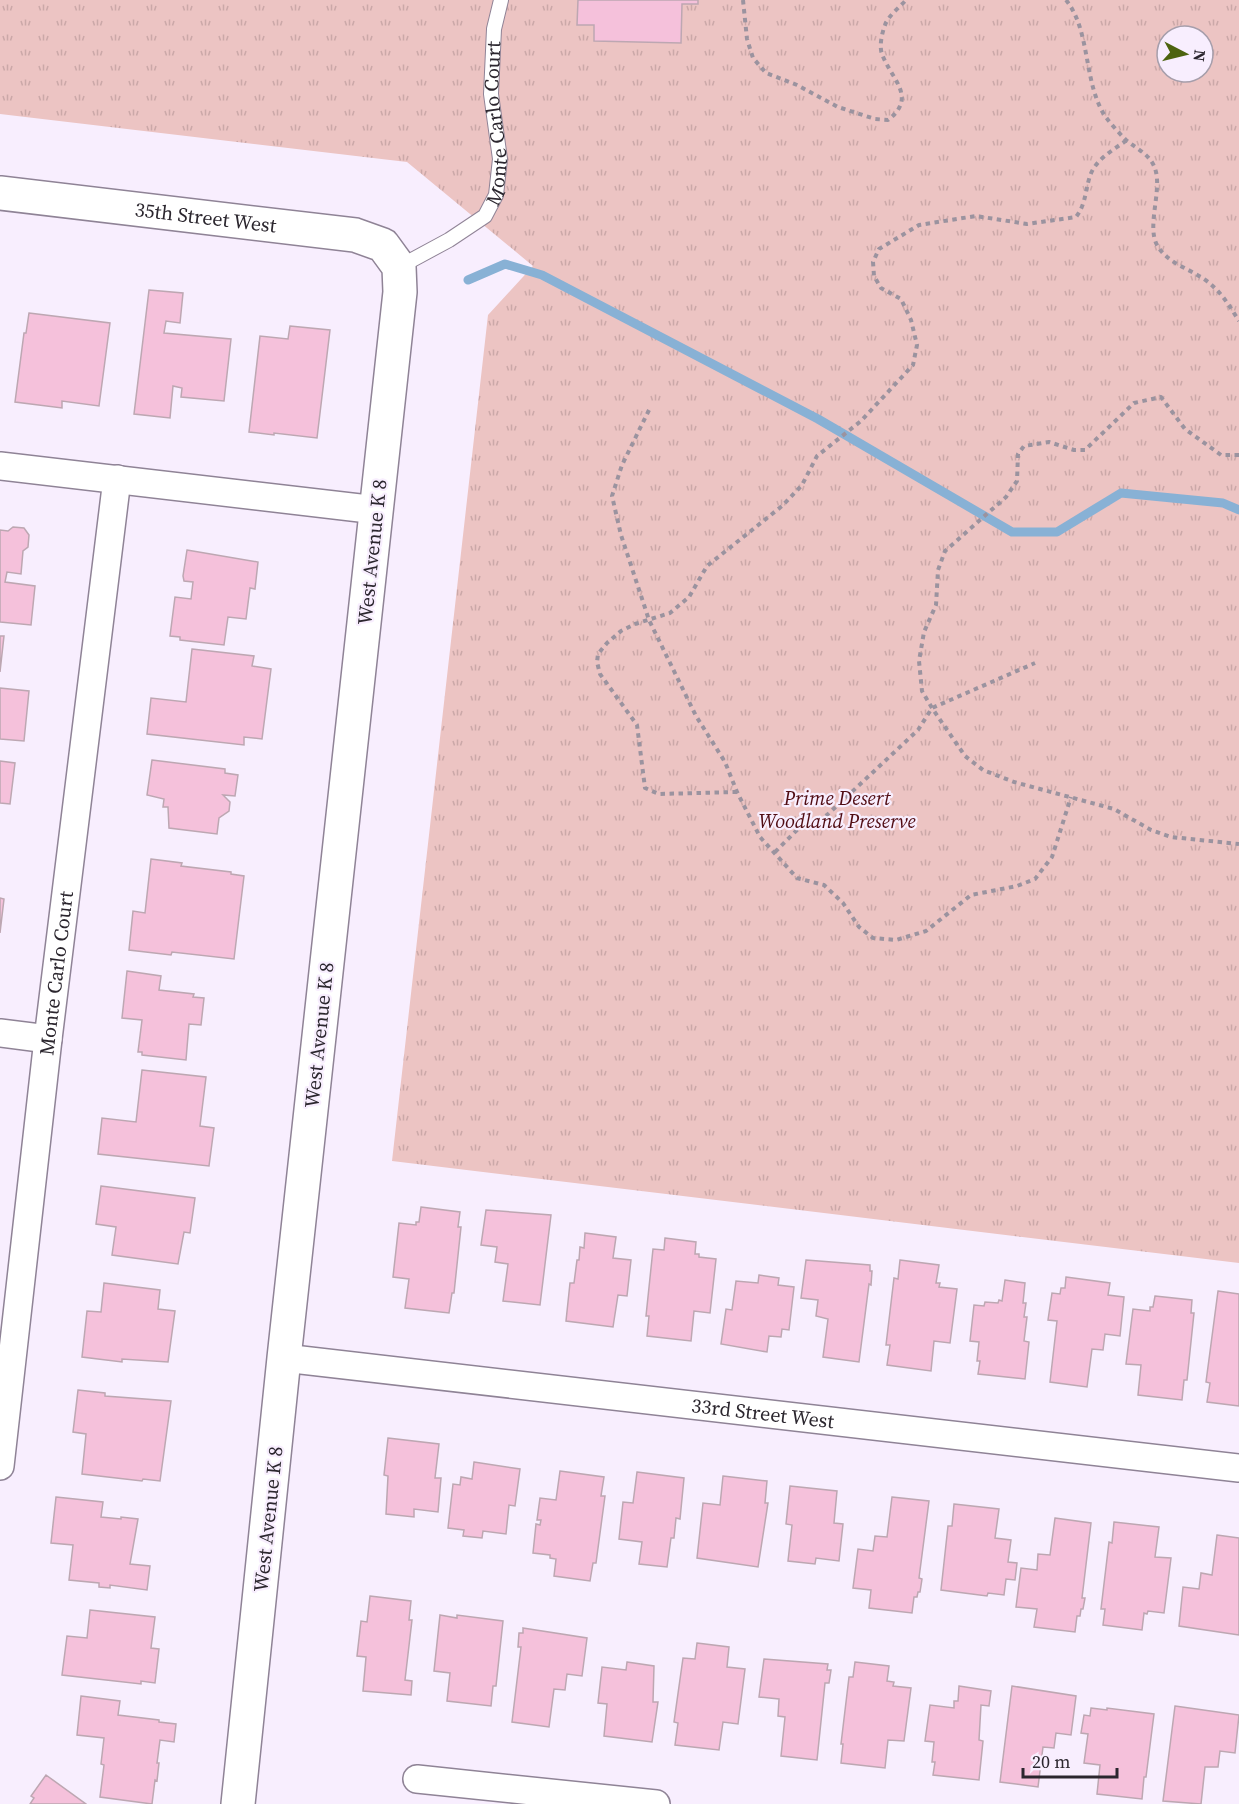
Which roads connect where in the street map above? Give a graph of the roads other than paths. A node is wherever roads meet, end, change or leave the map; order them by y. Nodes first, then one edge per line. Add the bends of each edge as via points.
1 (501, 0) edge
2 (0, 192) edge
3 (399, 267) junction
4 (0, 466) edge
5 (117, 480) junction
6 (377, 510) junction
7 (0, 1033) edge
8 (48, 1039) junction
9 (284, 1358) junction
10 (0, 1466) edge
11 (1239, 1468) edge
12 (417, 1779) dead end
13 (238, 1804) edge
14 (656, 1804) edge

1 - 3 lane, Monte Carlo Court via 494,29 491,94 500,159 496,195 485,216
2 - 3 street, 35th Street West via 355,235 383,245
3 - 6 street, West Avenue K 8 via 400,292
4 - 5 street
5 - 6 street
5 - 8 street, Monte Carlo Court
6 - 9 street, West Avenue K 8
7 - 8 street
8 - 10 street, Monte Carlo Court
9 - 11 street, 33rd Street West
9 - 13 street, West Avenue K 8
12 - 14 street

